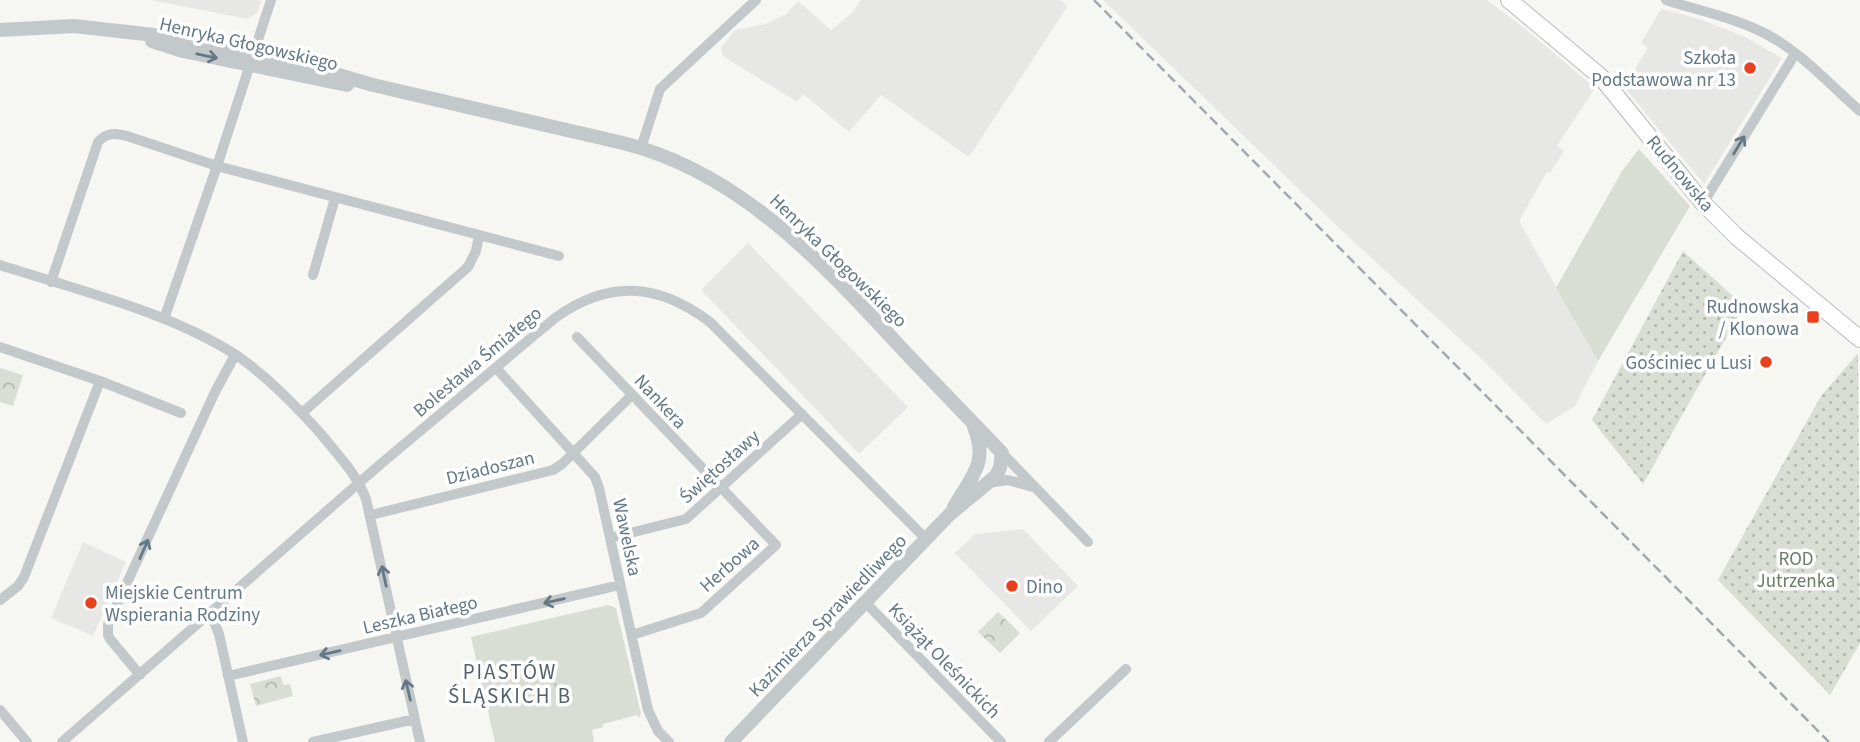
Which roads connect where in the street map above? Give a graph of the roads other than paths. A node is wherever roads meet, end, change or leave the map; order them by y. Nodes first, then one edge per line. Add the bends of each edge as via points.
1 (271, 0) edge
2 (756, 0) edge
3 (1508, 0) edge
4 (1666, 0) edge
5 (1706, 0) edge
6 (1700, 11) junction
7 (0, 30) edge
8 (1795, 54) junction
9 (252, 59) junction
10 (1860, 111) edge
11 (641, 148) junction
12 (218, 166) junction
13 (335, 198) junction
14 (1703, 203) junction
15 (479, 235) junction
16 (559, 256) dead end
17 (0, 265) edge
18 (313, 275) dead end
19 (51, 282) junction
20 (163, 318) junction
21 (577, 337) dead end
22 (1860, 339) edge
23 (0, 347) edge
24 (236, 355) junction
25 (496, 368) junction
26 (100, 380) junction
27 (632, 395) junction
28 (181, 412) dead end
29 (302, 412) junction
30 (802, 414) junction
31 (972, 422) junction
32 (574, 452) junction
33 (1002, 453) junction
34 (976, 471) junction
35 (359, 483) junction
36 (988, 484) junction
37 (720, 489) junction
38 (1038, 490) junction
39 (950, 514) junction
40 (371, 515) junction
41 (610, 538) junction
42 (926, 539) junction
43 (1088, 542) dead end
44 (620, 585) junction
45 (0, 600) edge
46 (865, 602) junction
47 (210, 612) junction
48 (632, 635) junction
49 (396, 638) junction
50 (1126, 669) dead end
51 (140, 675) junction
52 (228, 676) junction
53 (0, 710) edge
54 (415, 719) junction
55 (27, 742) edge
56 (62, 742) edge
57 (243, 742) edge
58 (313, 742) edge
59 (420, 742) edge
60 (669, 742) edge
61 (731, 742) edge
62 (1001, 742) edge
63 (1049, 742) edge

1 - 9 street
2 - 11 street via 660,89
3 - 14 main road, Rudnowska via 1601,77
4 - 6 street
5 - 6 street
6 - 8 street via 1752,27
7 - 9 street, Henryka Głogowskiego via 75,26 117,31 183,51
8 - 10 street
14 -> 8 street
9 - 11 street, Henryka Głogowskiego via 341,85 373,85
9 - 12 street
11 - 31 street, Henryka Głogowskiego via 720,183 788,232
12 - 13 street
12 - 19 street via 119,134 102,137
12 - 20 street
13 - 15 street
13 - 18 street
14 - 22 main road, Rudnowska
15 - 16 street
15 - 29 street via 468,267
17 - 19 street
19 - 20 street
20 - 24 street
21 - 27 street, Nankera
23 - 26 street
24 - 29 street
51 -> 24 street via 108,635 108,624 204,414
25 - 30 street, Bolesława Śmiałego via 571,306 617,291 643,291 669,297 710,322
25 - 32 street, Wawelska
25 - 35 street, Bolesława Śmiałego
26 - 28 street
26 - 45 street via 24,577
27 - 32 street, Dziadoszan
27 - 37 street, Nankera
29 - 35 street
30 - 37 street, Świętosławy
30 - 42 street, Bolesława Śmiałego
31 - 33 street, Henryka Głogowskiego
31 - 34 street, Kazimierza Sprawiedliwego via 980,446
32 - 40 street, Dziadoszan via 553,470
32 - 41 street, Wawelska via 595,477
33 - 34 street, Kazimierza Sprawiedliwego
33 - 36 street, Kazimierza Sprawiedliwego via 1000,468
33 - 38 street, Henryka Głogowskiego
34 - 39 street, Kazimierza Sprawiedliwego
35 - 40 street
35 - 47 street, Bolesława Śmiałego
36 - 38 street via 1016,481
36 - 39 street, Kazimierza Sprawiedliwego
37 - 41 street, Świętosławy via 687,519
37 - 48 street, Herbowa via 776,545 701,613
38 - 43 street, Henryka Głogowskiego
39 - 42 street, Kazimierza Sprawiedliwego
49 -> 40 street
41 - 44 street, Wawelska
42 - 46 street, Kazimierza Sprawiedliwego
44 - 48 street, Wawelska
44 -> 49 street, Leszka Białego
46 - 61 street, Kazimierza Sprawiedliwego
46 - 62 street, Książąt Oleśnickich
47 - 51 street, Bolesława Śmiałego
47 - 52 street
48 - 60 street, Wawelska via 652,721
49 -> 52 street, Leszka Białego
54 -> 49 street
50 - 63 street
51 - 56 street, Bolesława Śmiałego
52 - 57 street
53 - 55 street
54 - 58 street
54 - 59 street

